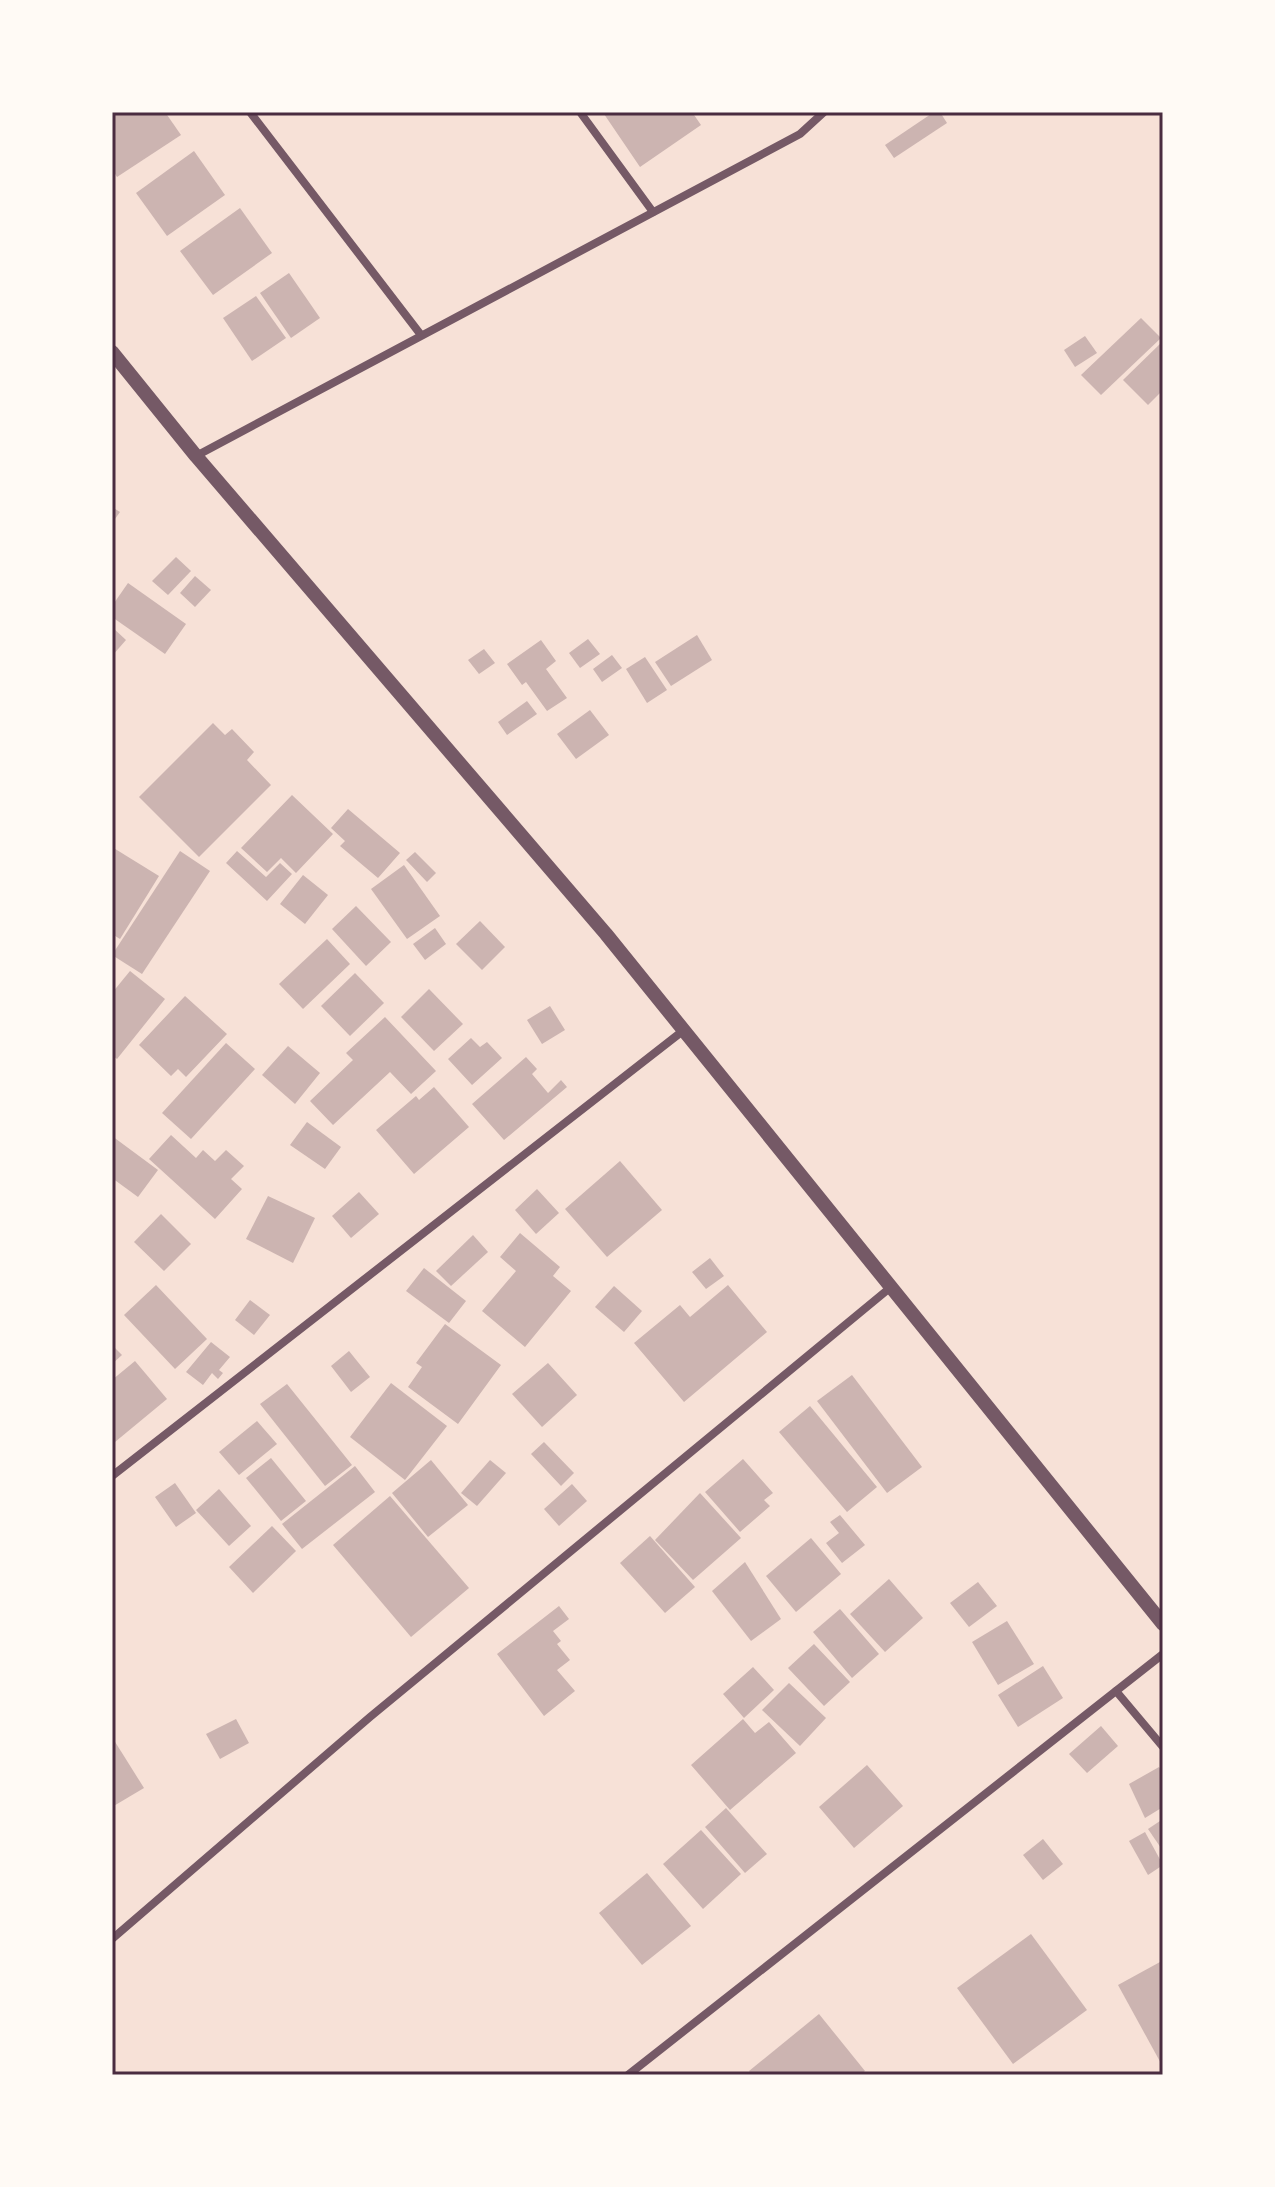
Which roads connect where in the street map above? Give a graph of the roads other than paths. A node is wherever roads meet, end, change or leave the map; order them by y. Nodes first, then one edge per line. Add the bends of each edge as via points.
1 (250, 112) edge
2 (580, 112) edge
3 (824, 112) edge
4 (653, 212) junction
5 (421, 335) junction
6 (112, 352) edge
7 (196, 456) junction
8 (684, 1030) junction
9 (891, 1287) junction
10 (112, 1476) edge
11 (1163, 1624) edge
12 (1163, 1654) edge
13 (1116, 1691) junction
14 (1163, 1747) edge
15 (112, 1939) edge
16 (628, 2075) edge

1 - 5 street
2 - 4 street
3 - 4 street via 800,134
4 - 5 street
5 - 7 street
6 - 7 street
7 - 8 street
8 - 9 street
8 - 10 street
9 - 11 street
9 - 15 street via 370,1717
12 - 13 street
13 - 14 street
13 - 16 street

